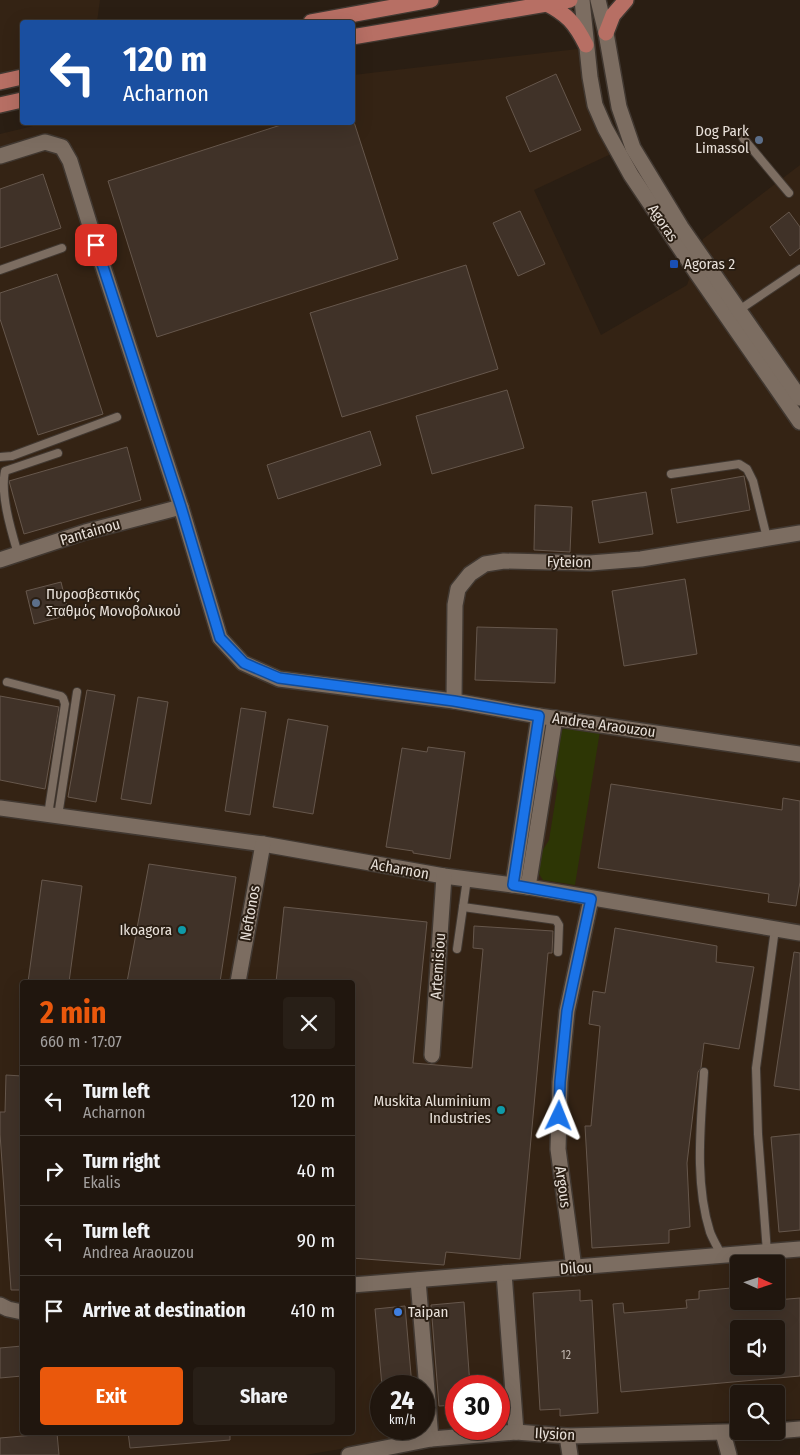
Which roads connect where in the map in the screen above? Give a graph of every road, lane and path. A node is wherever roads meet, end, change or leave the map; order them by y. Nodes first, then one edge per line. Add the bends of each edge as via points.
1 (432, 0) edge
2 (570, 0) edge
3 (582, 0) edge
4 (598, 0) edge
5 (626, 0) edge
6 (545, 3) junction
7 (322, 20) edge
8 (606, 33) junction
9 (355, 36) edge
10 (586, 45) junction
11 (20, 77) edge
12 (0, 82) edge
13 (20, 100) edge
14 (0, 105) edge
15 (743, 138) dead end
16 (0, 156) edge
17 (789, 193) dead end
18 (62, 248) dead end
19 (800, 269) edge
20 (0, 270) edge
21 (739, 310) junction
22 (800, 398) edge
23 (117, 417) dead end
24 (800, 422) edge
25 (58, 453) dead end
26 (0, 457) edge
27 (671, 474) dead end
28 (181, 507) junction
29 (800, 533) edge
30 (768, 538) junction
31 (18, 554) junction
32 (0, 560) edge
33 (7, 682) dead end
34 (77, 692) dead end
35 (454, 701) junction
36 (539, 716) junction
37 (555, 718) junction
38 (800, 754) edge
39 (0, 808) edge
40 (53, 816) junction
41 (263, 844) junction
42 (444, 876) junction
43 (467, 879) junction
44 (521, 886) junction
45 (591, 899) junction
46 (463, 907) junction
47 (775, 929) junction
48 (800, 933) edge
49 (457, 949) dead end
50 (558, 952) dead end
51 (238, 980) edge
52 (432, 1055) dead end
53 (704, 1072) dead end
54 (800, 1249) edge
55 (767, 1252) junction
56 (722, 1256) junction
57 (574, 1268) junction
58 (504, 1273) junction
59 (418, 1280) junction
60 (355, 1285) edge
61 (426, 1375) edge
62 (800, 1429) edge
63 (785, 1430) edge
64 (516, 1432) junction
65 (723, 1433) junction
66 (730, 1433) edge
67 (567, 1436) junction
68 (431, 1440) edge
69 (435, 1440) edge
70 (349, 1455) edge
71 (570, 1455) edge
72 (729, 1455) edge

1 - 7 main road
2 - 6 main road
3 - 10 street, Agoras
4 - 8 street, Agoras
5 - 8 main road via 612,15
6 - 9 main road
6 - 10 main road via 568,17
8 - 21 street, Agoras via 619,107 633,148 681,227
10 - 24 street, Agoras via 596,105 631,175
11 - 12 main road
13 - 14 main road
15 - 17 lane
16 - 28 street, Andrea Araouzou via 45,142 62,147 70,161
18 - 20 lane
19 - 21 lane
21 - 22 street, Agoras
23 - 26 lane via 12,456
25 - 31 lane via 5,471 2,477 2,497
27 - 30 lane via 739,464 747,469
28 - 31 street, Pantainou via 85,532
28 - 35 street, Andrea Araouzou via 220,638 244,663 279,678
29 - 30 street, Fyteion
30 - 35 street, Fyteion via 641,559 485,564 470,574 458,589
31 - 32 street, Pantainou
33 - 40 lane via 63,698
34 - 40 lane
35 - 36 street, Andrea Araouzou
36 - 37 street, Andrea Araouzou
36 - 44 street
37 - 38 street, Andrea Araouzou
37 - 44 street
39 - 40 street, Acharnon
40 - 41 street, Acharnon
41 - 42 street, Acharnon
41 - 51 street, Neftonos
42 - 43 street, Acharnon
42 - 52 street, Artemisiou
43 - 44 street, Acharnon
43 - 46 lane
44 - 45 street, Acharnon
45 - 47 street, Acharnon
45 - 57 street, Argous via 567,1011 560,1082 558,1149
46 - 49 lane
46 - 50 lane via 556,920 559,925
47 - 48 street, Acharnon
47 - 55 lane via 756,1068
53 - 56 lane via 700,1148 703,1194 710,1233
54 - 55 street, Dilou
55 - 56 street, Dilou
56 - 57 street, Dilou
57 - 58 street, Dilou
58 - 59 street, Dilou
58 - 64 street
59 - 60 street, Dilou
59 - 61 street
62 - 63 street
64 - 67 street, Ilysion
64 - 69 street, Ilysion
65 - 66 street, Ilysion
65 - 67 street, Ilysion
65 - 72 street
67 - 71 street
68 - 70 street, Ilysion

